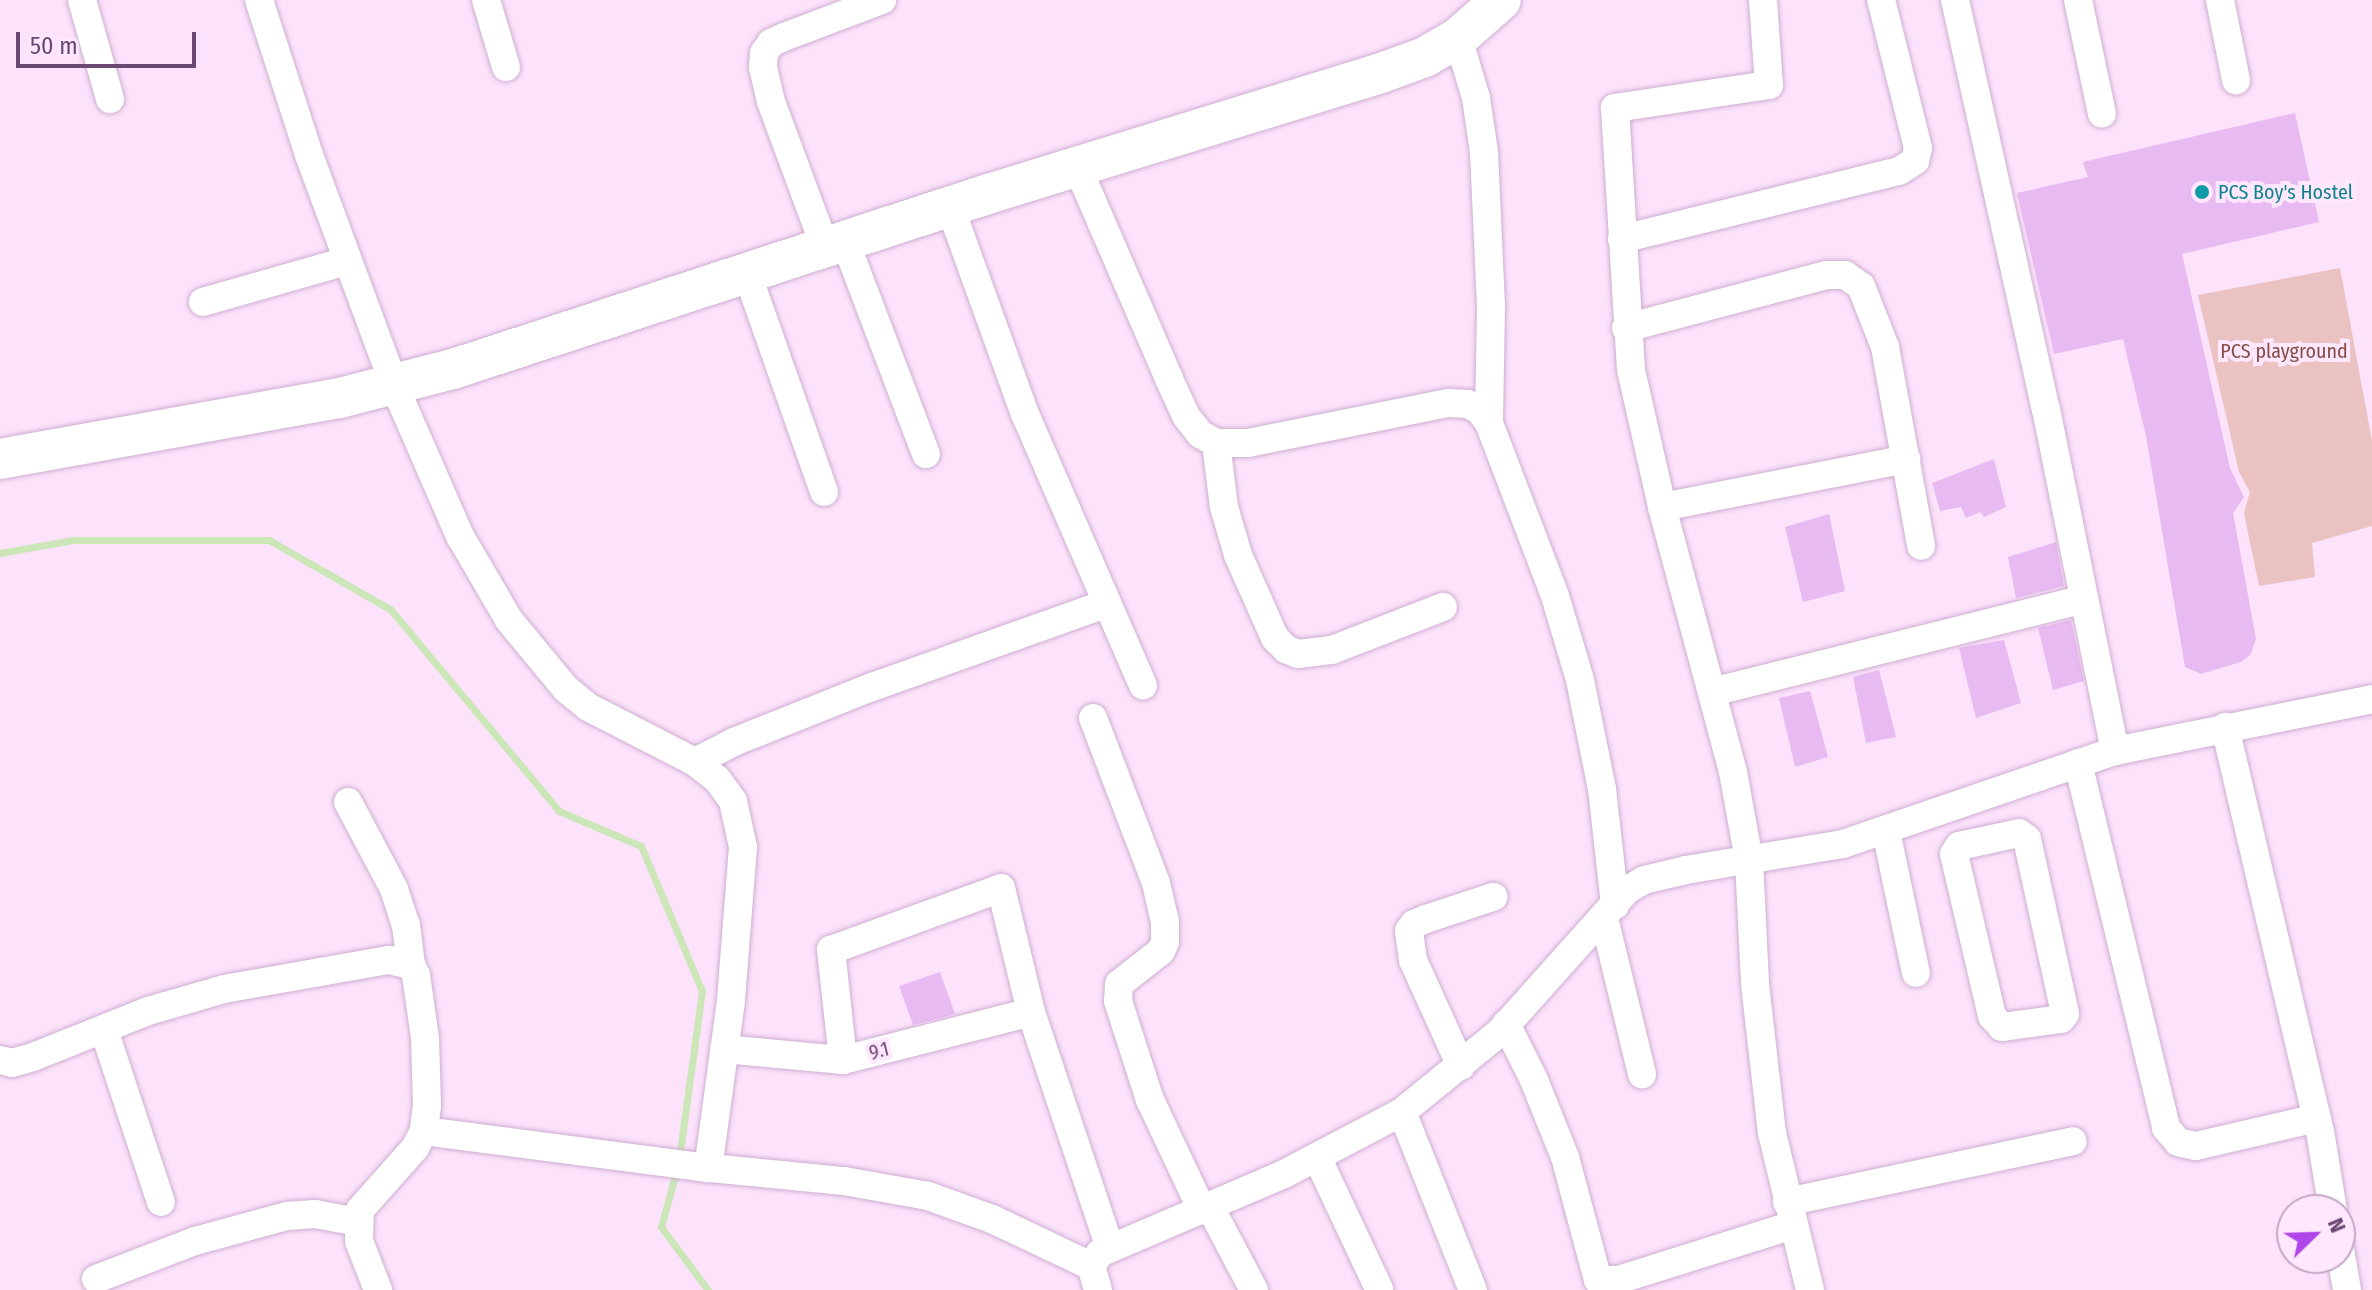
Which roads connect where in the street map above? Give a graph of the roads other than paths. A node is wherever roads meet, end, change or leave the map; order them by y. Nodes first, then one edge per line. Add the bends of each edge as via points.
1 (82, 0) edge
2 (259, 0) edge
3 (486, 0) edge
4 (882, 0) edge
5 (1763, 0) edge
6 (1881, 0) edge
7 (1955, 0) edge
8 (2078, 0) edge
9 (2220, 0) edge
10 (1480, 13) edge
11 (506, 67) dead end
12 (2236, 80) dead end
13 (110, 99) dead end
14 (2102, 114) dead end
15 (1077, 166) junction
16 (950, 207) junction
17 (1622, 239) junction
18 (835, 244) junction
19 (347, 261) junction
20 (747, 273) junction
21 (203, 302) dead end
22 (1626, 328) junction
23 (394, 385) junction
24 (1489, 423) junction
25 (1216, 443) junction
26 (926, 454) dead end
27 (0, 459) edge
28 (1906, 459) junction
29 (824, 492) dead end
30 (1662, 507) junction
31 (1921, 546) dead end
32 (2084, 599) junction
33 (1105, 604) junction
34 (1443, 607) dead end
35 (1143, 686) dead end
36 (1712, 692) junction
37 (2372, 699) edge
38 (1093, 718) dead end
39 (2225, 727) junction
40 (2115, 751) junction
41 (695, 762) junction
42 (2078, 763) junction
43 (1975, 800) junction
44 (348, 802) dead end
45 (1886, 831) junction
46 (1987, 842) junction
47 (1749, 860) junction
48 (1493, 897) dead end
49 (1610, 911) junction
50 (411, 965) junction
51 (1916, 973) dead end
52 (1031, 1012) junction
53 (1506, 1024) junction
54 (104, 1030) junction
55 (724, 1049) junction
56 (0, 1060) edge
57 (843, 1060) junction
58 (1461, 1066) junction
59 (1642, 1074) dead end
60 (1402, 1112) junction
61 (2317, 1118) junction
62 (424, 1131) junction
63 (2073, 1141) dead end
64 (1317, 1157) junction
65 (704, 1168) junction
66 (2330, 1194) edge
67 (161, 1202) dead end
68 (1206, 1209) junction
69 (1790, 1214) junction
70 (358, 1222) junction
71 (1100, 1268) edge
72 (96, 1279) dead end
73 (1379, 1289) edge
74 (378, 1290) edge
75 (1254, 1290) edge
76 (1473, 1290) edge
77 (1810, 1290) edge

1 - 13 street
2 - 19 street
3 - 11 street
4 - 18 street via 784,37 764,53 771,102
5 - 17 street via 1769,85 1615,108
6 - 17 street via 1918,148 1915,161 1899,171
7 - 32 street
8 - 14 street
9 - 12 street
10 - 15 main road via 1425,57
10 - 24 street via 1476,98 1484,152 1491,307
15 - 16 main road
15 - 25 street via 1186,416 1200,434
16 - 18 main road
16 - 33 street via 1025,414
17 - 22 street
18 - 20 main road
18 - 26 street
19 - 21 street
19 - 23 street
20 - 23 main road
20 - 29 street
22 - 28 street via 1827,275 1845,275 1861,286 1873,309
22 - 30 street via 1638,408
23 - 27 main road
23 - 41 street via 460,536 509,620 537,656 588,707
24 - 25 street via 1468,404 1449,403 1248,443
24 - 49 street via 1555,596 1580,680 1602,789
25 - 34 street via 1224,507 1238,555 1275,638 1286,649 1298,654 1332,650
28 - 30 street
28 - 31 street
30 - 36 street
32 - 36 street
32 - 40 street
33 - 35 street
33 - 41 street via 872,687
36 - 47 street
37 - 39 street
38 - 68 street via 1156,883 1165,921 1161,951 1119,984 1118,1001 1150,1100
39 - 40 street
39 - 61 street
40 - 42 street
41 - 55 street via 733,801 743,847
42 - 43 street
42 - 61 street via 2166,1128 2178,1142 2196,1146
43 - 45 street
43 - 46 street
44 - 50 street via 394,889
45 - 47 street
45 - 51 street
46 - 46 street via 1959,846 1954,854 1992,1016 2002,1027 2061,1019 2066,1005 2027,839 2019,833
47 - 49 street via 1660,874 1627,890
47 - 69 street via 1762,1055
48 - 58 street via 1426,919 1409,931 1413,960
49 - 53 street
49 - 59 street
50 - 54 street via 389,960 252,983 187,998
50 - 62 street via 425,1038
52 - 57 street, 9.1
52 - 57 street via 1001,888 831,950
52 - 71 street
53 - 58 street
53 - 69 street via 1565,1157 1598,1280 1618,1280
54 - 56 street via 22,1061
54 - 67 street
55 - 57 street, 9.1
55 - 65 street
58 - 60 street
60 - 64 street
60 - 76 street
61 - 66 street
62 - 65 street
62 - 70 street via 368,1198
63 - 69 street
64 - 68 street
64 - 73 street
65 - 71 street via 844,1181 928,1196
68 - 71 street
68 - 75 street
69 - 77 street
70 - 72 street via 315,1214 287,1216 195,1241
70 - 74 street via 359,1241

